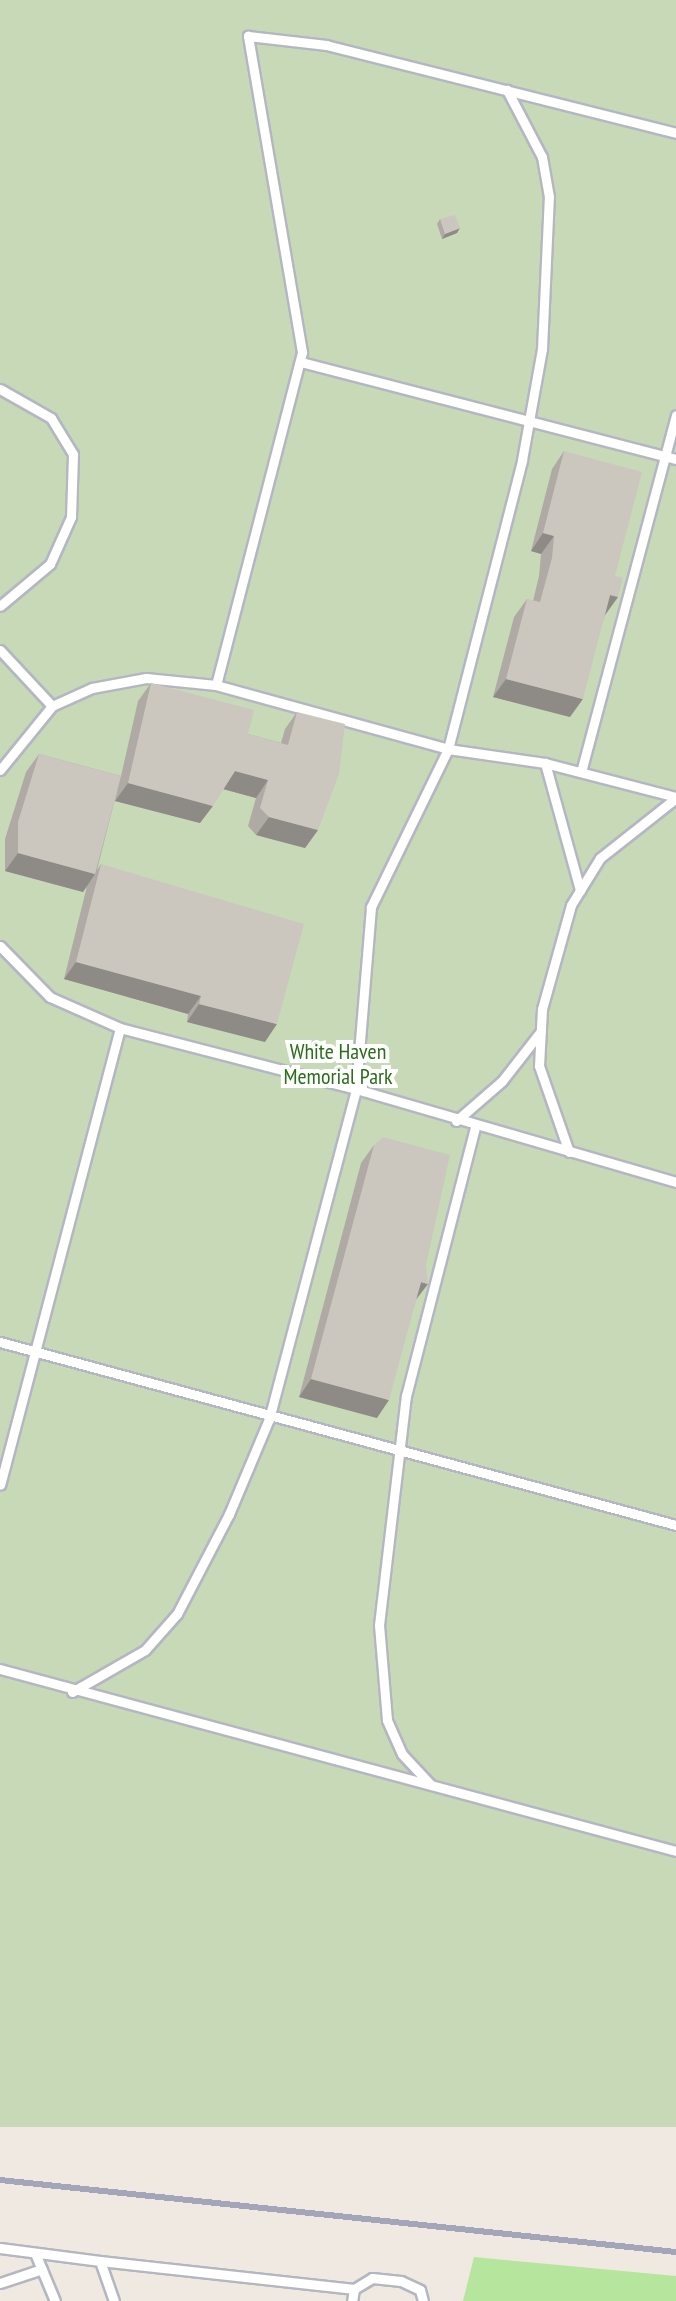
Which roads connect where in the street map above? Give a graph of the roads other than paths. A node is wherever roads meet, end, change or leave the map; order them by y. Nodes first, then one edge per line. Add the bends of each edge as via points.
1 (506, 89) junction
2 (676, 133) edge
3 (301, 362) junction
4 (0, 389) edge
5 (676, 415) edge
6 (531, 421) junction
7 (661, 455) junction
8 (676, 459) edge
9 (0, 606) edge
10 (0, 650) edge
11 (216, 685) junction
12 (52, 706) junction
13 (448, 749) junction
14 (545, 763) junction
15 (0, 770) edge
16 (581, 772) junction
17 (676, 797) edge
18 (580, 890) junction
19 (0, 946) edge
20 (120, 1028) junction
21 (541, 1031) junction
22 (356, 1089) junction
23 (456, 1121) junction
24 (475, 1127) junction
25 (569, 1152) junction
26 (676, 1182) edge
27 (0, 1342) edge
28 (35, 1355) junction
29 (269, 1419) junction
30 (396, 1451) junction
31 (0, 1484) edge
32 (676, 1525) edge
33 (0, 1669) edge
34 (72, 1692) junction
35 (432, 1787) junction
36 (676, 1851) edge
37 (0, 2248) edge
38 (35, 2253) junction
39 (100, 2261) junction
40 (42, 2269) junction
41 (0, 2283) edge
42 (354, 2289) junction
43 (55, 2301) edge
44 (114, 2301) edge
45 (352, 2301) edge
46 (423, 2301) edge

1 - 2 lane
1 - 3 lane via 326,45 248,36
1 - 6 lane via 542,157 549,197 542,349
3 - 6 lane
3 - 11 lane
4 - 9 lane via 51,418 73,454 71,517 50,564
5 - 7 lane
6 - 7 lane
6 - 13 lane
7 - 8 lane
7 - 16 lane
10 - 12 lane
11 - 12 lane via 146,678 92,688
11 - 13 lane
12 - 15 lane
13 - 14 lane
13 - 22 lane via 371,907
14 - 16 lane
14 - 18 lane
16 - 17 lane
17 - 18 lane via 600,858
18 - 21 lane via 553,964
19 - 20 lane via 50,997
20 - 22 lane
20 - 28 lane
21 - 23 lane via 502,1081
21 - 25 lane via 539,1066
22 - 23 lane
22 - 29 lane
23 - 24 lane
24 - 25 lane
24 - 30 lane
25 - 26 lane
27 - 28 lane
28 - 29 lane
28 - 31 lane
29 - 30 lane
29 - 34 lane via 177,1614 145,1650
30 - 32 lane
30 - 35 lane via 378,1673 402,1754
33 - 34 lane
34 - 35 lane
35 - 36 lane
37 - 38 lane
38 - 39 lane
38 - 40 lane
39 - 42 lane
39 - 44 lane
40 - 41 lane
40 - 43 lane
42 - 45 lane
42 - 46 lane via 372,2278 401,2281 420,2290

